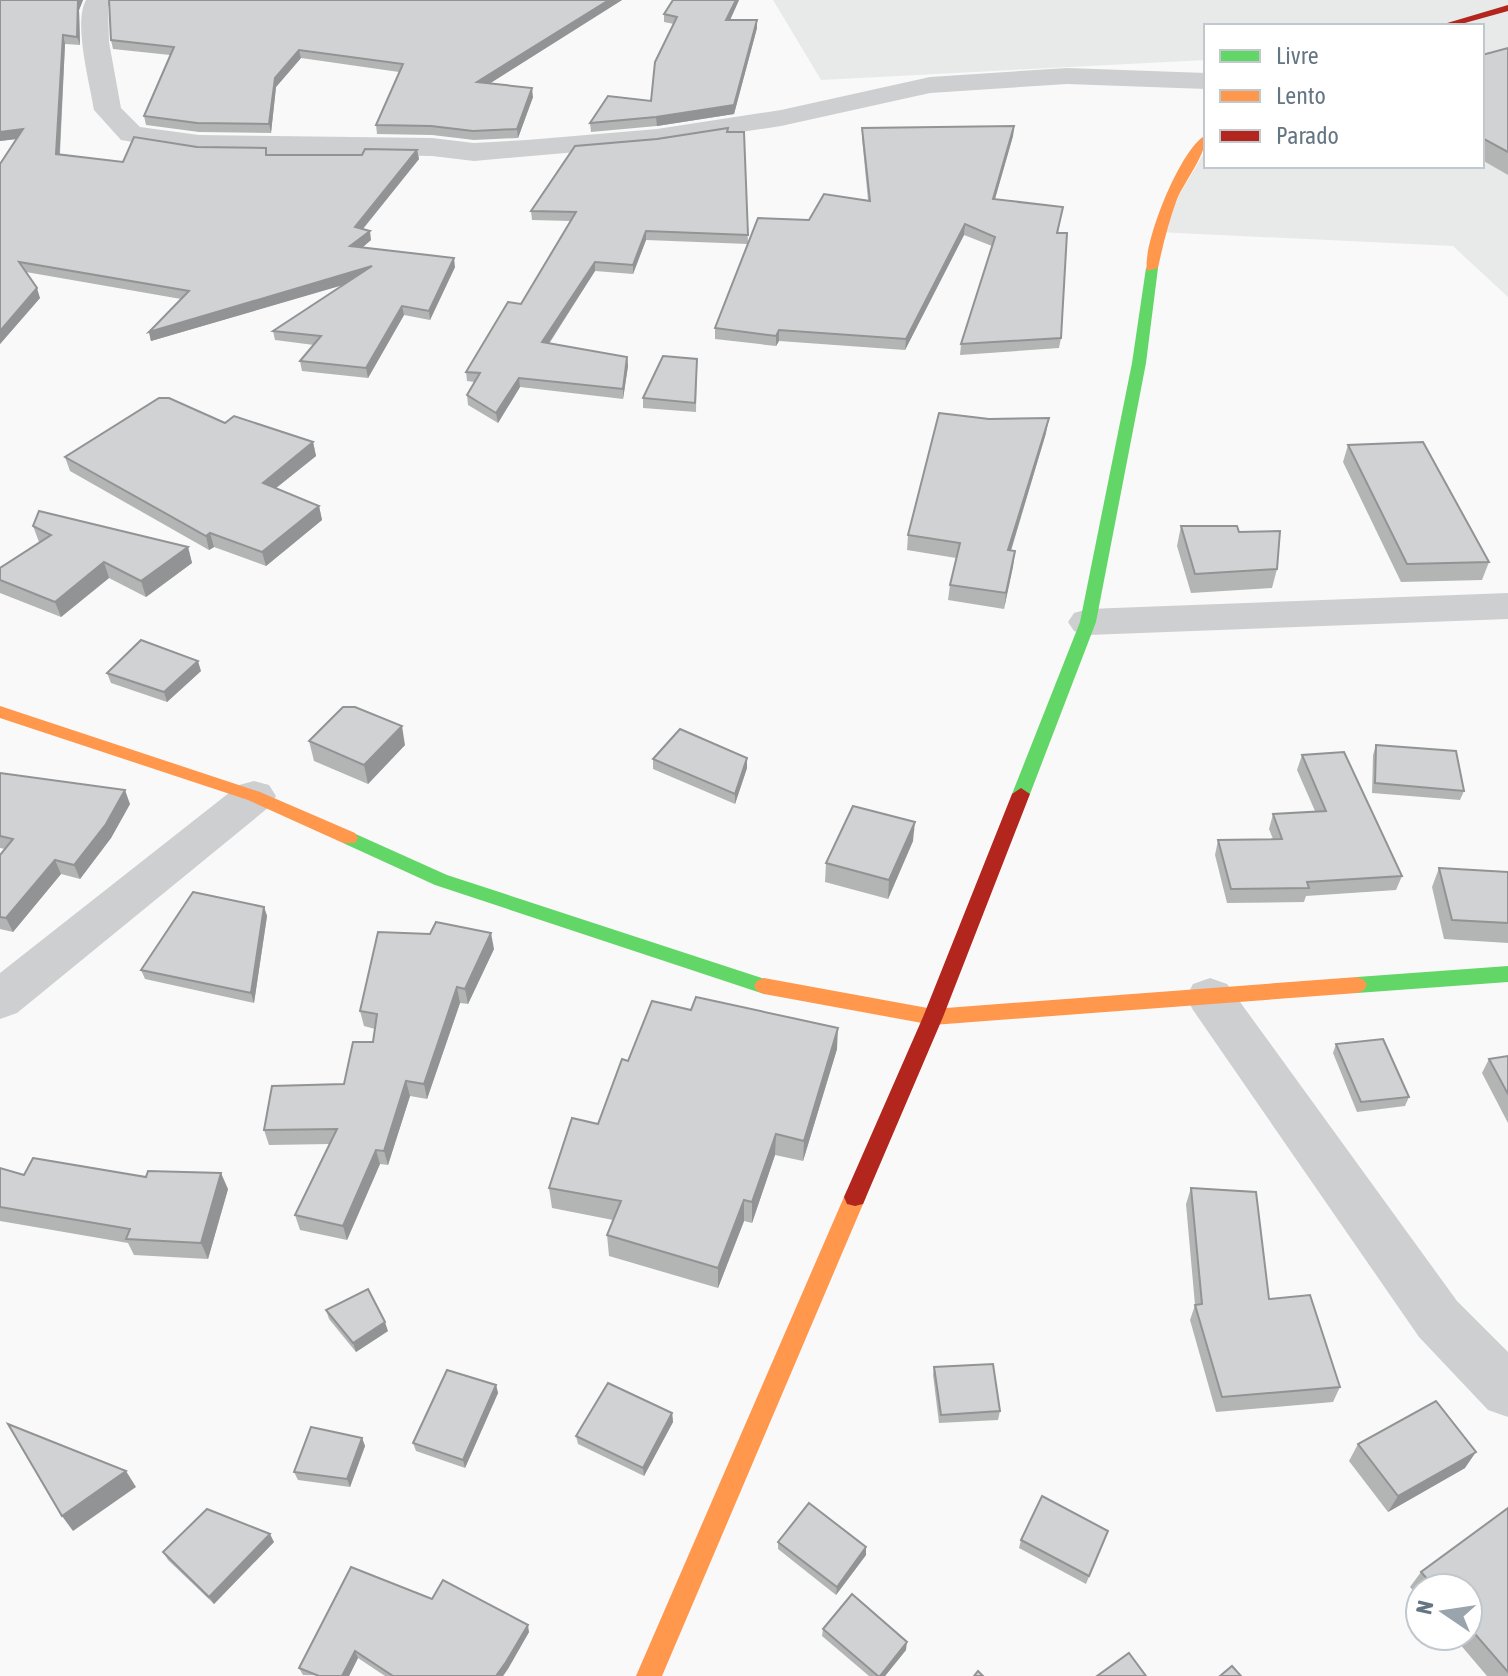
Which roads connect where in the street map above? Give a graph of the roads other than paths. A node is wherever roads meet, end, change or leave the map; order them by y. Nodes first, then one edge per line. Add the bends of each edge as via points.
1 (99, 0) edge
2 (1508, 8) edge
3 (1449, 24) edge
4 (1204, 81) edge
5 (1204, 140) edge
6 (1508, 606) edge
7 (1088, 622) junction
8 (0, 712) edge
9 (254, 796) junction
10 (1508, 974) edge
11 (1210, 997) junction
12 (0, 1000) edge
13 (933, 1017) junction
14 (1508, 1391) edge
15 (649, 1676) edge

1 - 4 street via 96,42 108,110 131,134 199,144 527,149 781,118 930,85 1067,76
2 - 3 street
5 - 7 street via 1156,239 1139,363
6 - 7 street
7 - 13 street
8 - 9 street
9 - 12 street
9 - 13 street via 441,880 772,988
10 - 11 street
11 - 13 street
11 - 14 street via 1438,1319
13 - 15 street

